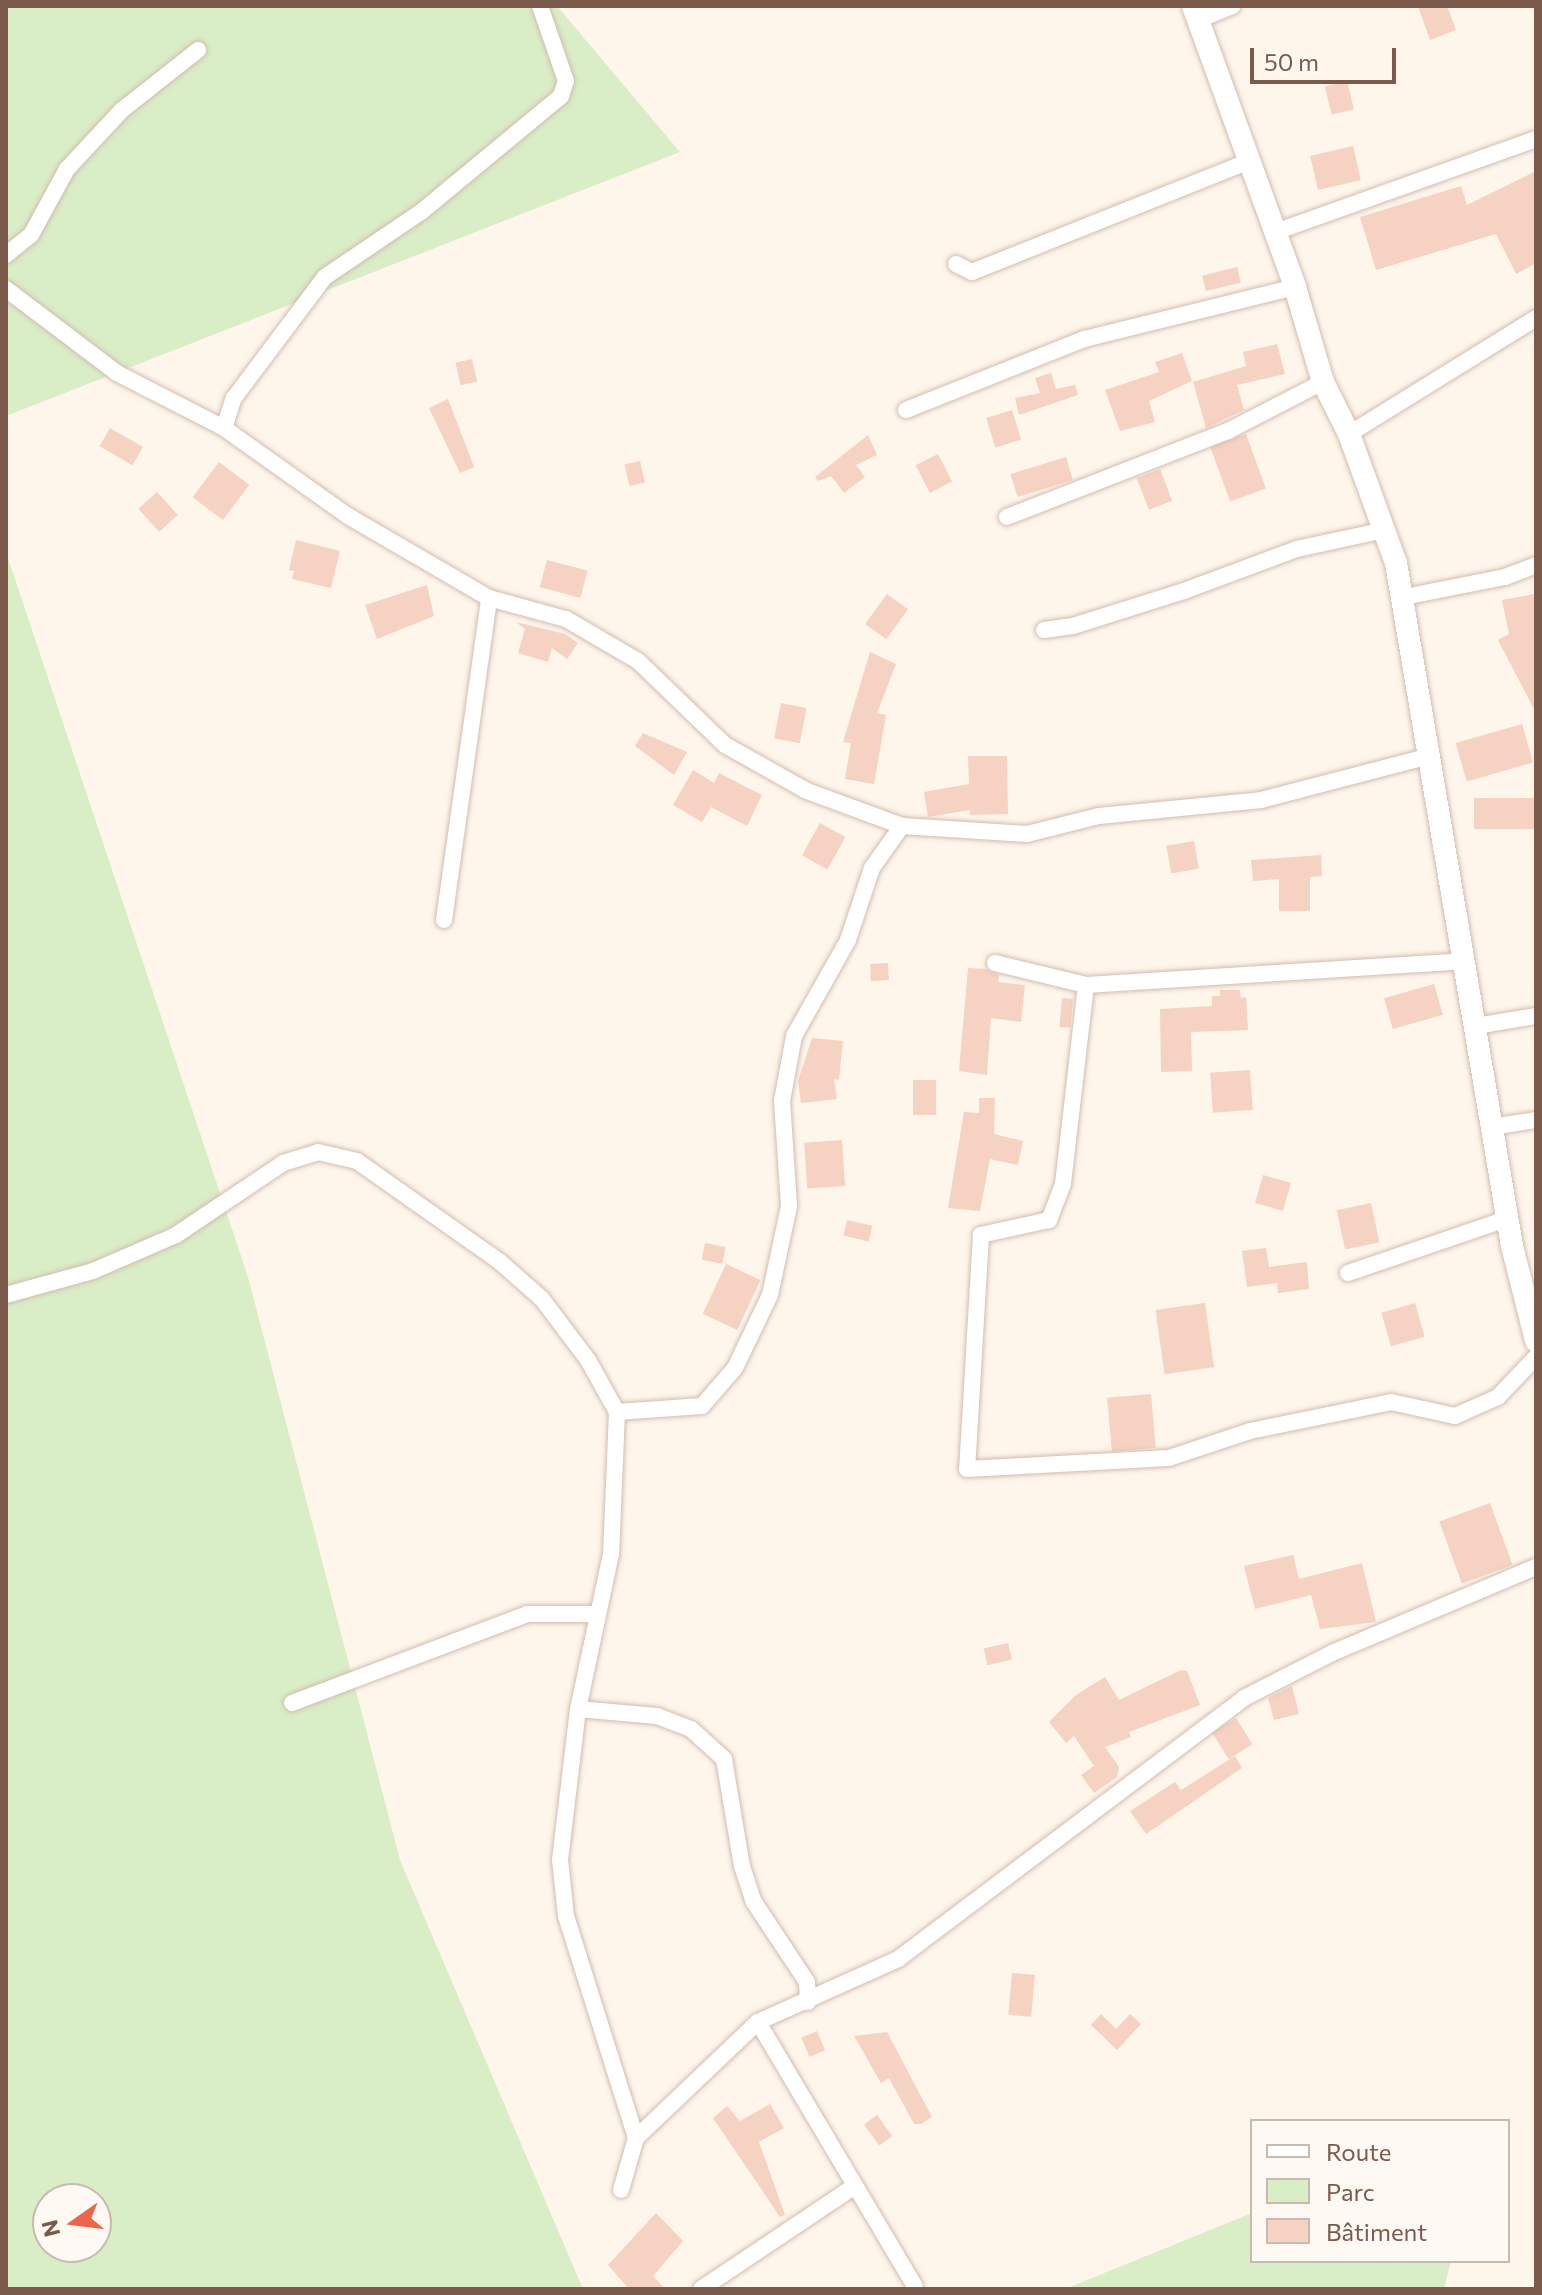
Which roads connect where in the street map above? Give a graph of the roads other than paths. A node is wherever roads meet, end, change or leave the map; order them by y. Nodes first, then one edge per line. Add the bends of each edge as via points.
1 (540, 6) edge
2 (1232, 6) edge
3 (1196, 13) edge
4 (198, 50) dead end
5 (1536, 139) edge
6 (1249, 161) junction
7 (1275, 232) junction
8 (6, 255) edge
9 (956, 264) dead end
10 (1295, 287) junction
11 (6, 289) edge
12 (1536, 318) edge
13 (1323, 382) junction
14 (906, 410) dead end
15 (224, 428) junction
16 (1349, 434) junction
17 (1007, 517) dead end
18 (1385, 530) junction
19 (1536, 565) edge
20 (1404, 597) junction
21 (489, 598) junction
22 (1044, 630) dead end
23 (1430, 756) junction
24 (902, 826) junction
25 (444, 920) dead end
26 (1463, 961) junction
27 (995, 963) dead end
28 (1086, 985) junction
29 (1536, 1016) edge
30 (1476, 1026) junction
31 (1536, 1120) edge
32 (1492, 1127) junction
33 (1507, 1219) junction
34 (1348, 1273) dead end
35 (6, 1295) edge
36 (1536, 1341) edge
37 (1536, 1357) edge
38 (617, 1412) junction
39 (1536, 1567) edge
40 (598, 1614) junction
41 (292, 1703) dead end
42 (578, 1709) junction
43 (808, 2002) junction
44 (758, 2022) junction
45 (636, 2138) junction
46 (852, 2188) junction
47 (621, 2190) dead end
48 (915, 2286) dead end
49 (701, 2289) edge

1 - 15 street via 566,81 561,96 421,212 325,277 234,398
2 - 3 street
3 - 6 street
4 - 8 street via 122,110 67,169 31,235
5 - 7 street
6 - 7 street
6 - 9 street via 972,272
7 - 10 street
10 - 13 street
10 - 14 street via 1084,339
11 - 15 street via 117,373
12 - 16 street
13 - 16 street
13 - 17 street via 1228,431
15 - 21 street via 348,516
16 - 18 street
18 - 20 street
18 - 22 street via 1297,549 1184,591
19 - 20 street via 1505,577
20 - 23 street
21 - 24 street via 566,619 656,674 672,700 725,745 807,791
21 - 25 street
23 - 24 street via 1261,800 1099,816 1027,834
23 - 26 street
24 - 38 street via 872,868 848,940 794,1036 782,1101 789,1206 770,1295 747,1344 735,1368 702,1406
26 - 28 street
26 - 30 street
27 - 28 street
28 - 37 street via 1063,1184 1049,1220 981,1235 967,1469 1169,1458 1250,1431 1391,1402 1455,1416 1498,1397
29 - 30 street
30 - 32 street
31 - 32 street
32 - 33 street
33 - 34 street
33 - 36 street
35 - 38 street via 93,1271 176,1235 283,1163 318,1152 357,1161 499,1261 542,1299 588,1360
38 - 40 street via 611,1554
39 - 43 street via 1332,1653 1244,1698 898,1959
40 - 41 street via 527,1614
40 - 42 street
42 - 43 street via 657,1716 703,1737 724,1759 750,1890 768,1927 807,1982
42 - 45 street via 560,1860 566,1916
43 - 44 street
44 - 45 street
44 - 46 street
45 - 47 street
46 - 48 street
46 - 49 street

